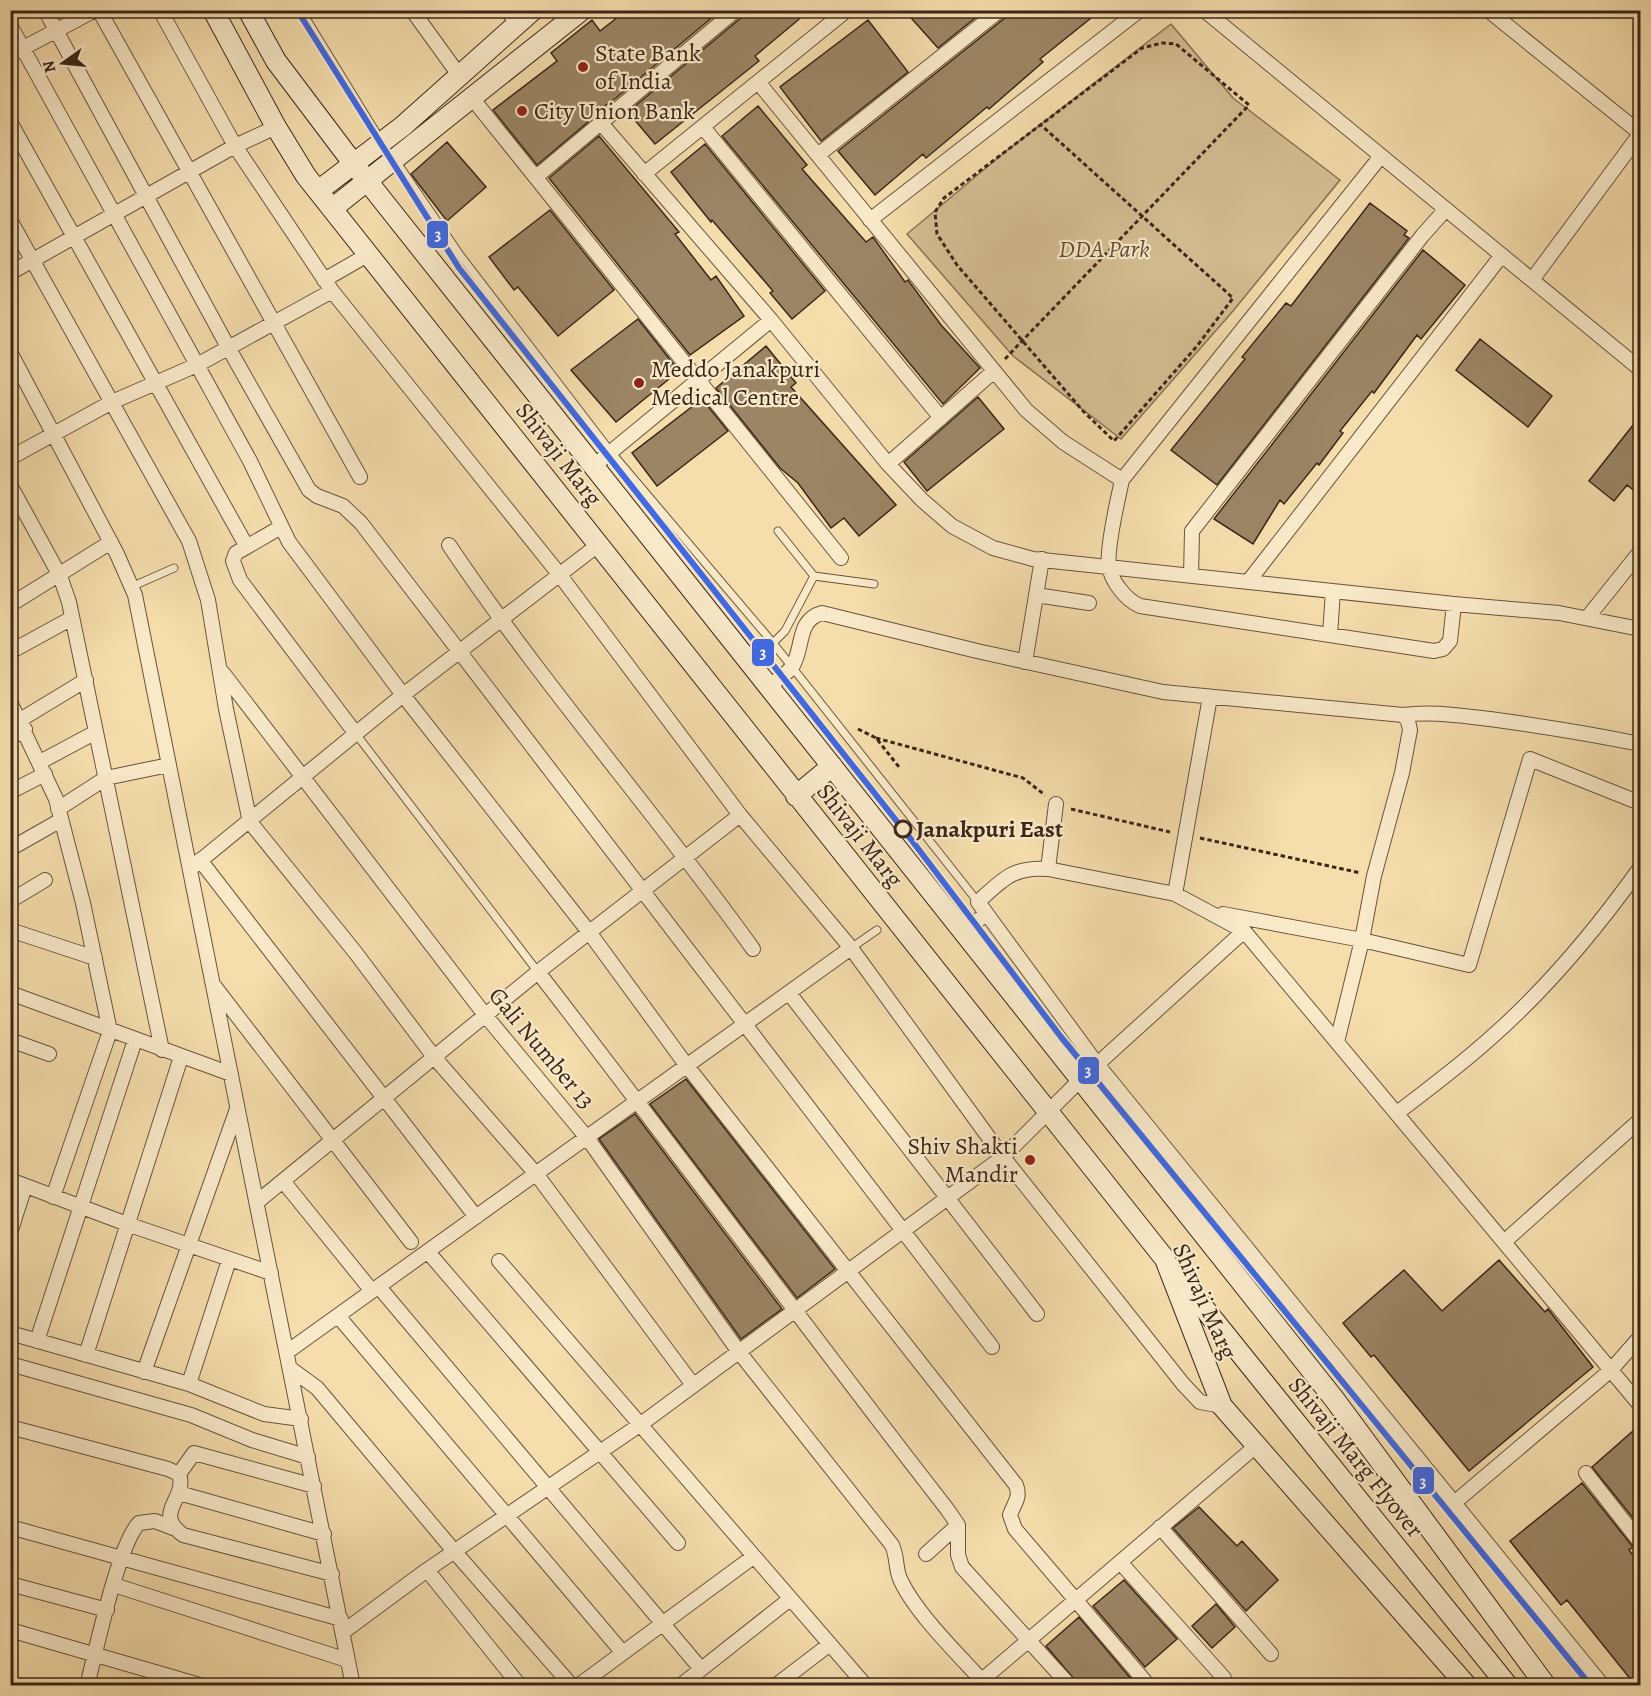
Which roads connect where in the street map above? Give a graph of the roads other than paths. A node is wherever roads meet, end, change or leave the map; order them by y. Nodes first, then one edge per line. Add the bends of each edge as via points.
1 (45, 10) edge
2 (97, 10) edge
3 (160, 10) edge
4 (213, 10) edge
5 (248, 10) edge
6 (301, 10) edge
7 (412, 10) edge
8 (533, 10) edge
9 (582, 10) edge
10 (736, 10) edge
11 (847, 10) edge
12 (1000, 10) edge
13 (1140, 10) edge
14 (1204, 10) edge
15 (1488, 10) edge
16 (512, 17) edge
17 (10, 25) edge
18 (56, 31) junction
19 (17, 51) edge
20 (459, 75) junction
21 (758, 82) junction
22 (472, 98) junction
23 (10, 122) edge
24 (600, 122) junction
25 (276, 127) junction
26 (703, 127) junction
27 (1641, 133) edge
28 (382, 141) junction
29 (235, 146) junction
30 (818, 155) junction
31 (1381, 156) junction
32 (394, 159) junction
33 (353, 163) junction
34 (189, 173) junction
35 (644, 174) junction
36 (536, 177) junction
37 (368, 180) junction
38 (318, 190) junction
39 (148, 196) junction
40 (333, 208) junction
41 (1446, 209) junction
42 (114, 215) junction
43 (10, 220) edge
44 (870, 220) junction
45 (73, 238) junction
46 (369, 254) junction
47 (1502, 255) junction
48 (33, 261) junction
49 (10, 273) edge
50 (1532, 280) junction
51 (328, 286) junction
52 (771, 320) junction
53 (272, 324) junction
54 (228, 348) junction
55 (10, 352) edge
56 (197, 365) junction
57 (1641, 369) edge
58 (993, 372) junction
59 (698, 380) junction
60 (156, 381) junction
61 (112, 402) junction
62 (940, 418) junction
63 (53, 434) junction
64 (611, 452) junction
65 (10, 458) edge
66 (888, 464) junction
67 (595, 465) junction
68 (360, 477) dead end
69 (1122, 480) junction
70 (10, 485) edge
71 (281, 527) junction
72 (778, 531) dead end
73 (111, 542) junction
74 (449, 545) dead end
75 (598, 545) junction
76 (247, 547) junction
77 (1641, 552) edge
78 (841, 558) dead end
79 (1042, 560) junction
80 (1109, 567) junction
81 (174, 568) dead end
82 (559, 574) junction
83 (60, 576) junction
84 (814, 576) junction
85 (1191, 576) junction
86 (1248, 582) junction
87 (874, 585) dead end
88 (131, 587) junction
89 (1334, 591) junction
90 (1036, 595) junction
91 (1089, 603) dead end
92 (1455, 604) junction
93 (10, 605) edge
94 (72, 618) junction
95 (1587, 618) junction
96 (500, 620) junction
97 (1641, 629) edge
98 (1330, 635) junction
99 (773, 643) junction
100 (10, 652) edge
101 (458, 652) junction
102 (1025, 663) junction
103 (792, 667) junction
104 (220, 670) junction
105 (86, 680) junction
106 (770, 686) junction
107 (404, 695) junction
108 (1210, 697) junction
109 (10, 702) edge
110 (1403, 716) junction
111 (23, 724) junction
112 (96, 732) junction
113 (356, 734) junction
114 (10, 738) edge
115 (1641, 744) edge
116 (169, 765) junction
117 (832, 766) junction
118 (42, 768) junction
119 (106, 778) junction
120 (302, 779) junction
121 (10, 792) edge
122 (796, 796) junction
123 (1641, 803) edge
124 (1056, 804) road end
125 (60, 814) junction
126 (740, 814) junction
127 (250, 822) junction
128 (10, 849) edge
129 (687, 856) junction
130 (195, 865) junction
131 (1641, 868) edge
132 (1048, 869) junction
133 (45, 880) dead end
134 (642, 891) junction
135 (1175, 894) junction
136 (10, 901) edge
137 (982, 907) junction
138 (1212, 912) junction
139 (13, 929) edge
140 (876, 930) dead end
141 (1244, 931) junction
142 (589, 932) junction
143 (964, 932) junction
144 (1362, 940) junction
145 (851, 948) junction
146 (753, 949) dead end
147 (95, 958) junction
148 (538, 972) junction
149 (213, 983) junction
150 (10, 993) edge
151 (789, 993) junction
152 (485, 1015) junction
153 (744, 1025) junction
154 (110, 1030) junction
155 (10, 1040) edge
156 (135, 1040) junction
157 (1337, 1042) junction
158 (162, 1050) junction
159 (49, 1054) dead end
160 (181, 1057) junction
161 (434, 1057) junction
162 (1097, 1064) junction
163 (687, 1066) junction
164 (231, 1074) junction
165 (1081, 1079) junction
166 (384, 1098) junction
167 (638, 1101) junction
168 (238, 1107) junction
169 (1048, 1113) junction
170 (1397, 1113) junction
171 (1641, 1120) edge
172 (588, 1139) junction
173 (332, 1141) junction
174 (1003, 1157) junction
175 (537, 1175) junction
176 (10, 1180) edge
177 (284, 1181) junction
178 (25, 1186) junction
179 (53, 1197) junction
180 (947, 1199) junction
181 (257, 1203) junction
182 (81, 1208) junction
183 (476, 1217) junction
184 (127, 1224) junction
185 (903, 1232) junction
186 (10, 1233) edge
187 (411, 1242) dead end
188 (1504, 1242) junction
189 (187, 1245) junction
190 (428, 1251) junction
191 (1165, 1259) junction
192 (229, 1260) junction
193 (499, 1261) dead end
194 (271, 1273) junction
195 (848, 1273) junction
196 (376, 1289) junction
197 (795, 1312) junction
198 (1037, 1314) dead end
199 (338, 1316) junction
200 (10, 1333) edge
201 (1641, 1337) edge
202 (37, 1341) junction
203 (992, 1347) dead end
204 (287, 1352) junction
205 (739, 1352) junction
206 (86, 1355) junction
207 (10, 1364) edge
208 (291, 1369) junction
209 (1611, 1370) junction
210 (144, 1372) junction
211 (189, 1384) junction
212 (693, 1385) junction
213 (1641, 1405) edge
214 (1222, 1406) junction
215 (301, 1419) junction
216 (640, 1424) junction
217 (10, 1426) edge
218 (1256, 1446) junction
219 (599, 1453) junction
220 (308, 1457) junction
221 (1586, 1473) dead end
222 (178, 1474) junction
223 (314, 1486) junction
224 (548, 1487) junction
225 (179, 1493) junction
226 (1454, 1503) junction
227 (505, 1517) junction
228 (958, 1525) junction
229 (10, 1527) edge
230 (1160, 1527) junction
231 (173, 1528) junction
232 (324, 1534) junction
233 (1641, 1542) edge
234 (678, 1543) dead end
235 (454, 1551) junction
236 (926, 1554) dead end
237 (753, 1557) junction
238 (122, 1558) junction
239 (1120, 1562) junction
240 (427, 1570) junction
241 (332, 1574) junction
242 (10, 1584) edge
243 (114, 1585) junction
244 (790, 1599) junction
245 (1075, 1600) junction
246 (107, 1610) junction
247 (664, 1623) junction
248 (342, 1625) junction
249 (10, 1630) edge
250 (1030, 1640) junction
251 (830, 1644) junction
252 (622, 1653) junction
253 (95, 1654) junction
254 (1271, 1654) dead end
255 (347, 1660) junction
256 (701, 1669) junction
257 (1224, 1678) dead end
258 (985, 1683) edge
259 (87, 1686) edge
260 (203, 1686) edge
261 (353, 1686) edge
262 (520, 1686) edge
263 (573, 1686) edge
264 (578, 1686) edge
265 (680, 1686) edge
266 (775, 1686) edge
267 (866, 1686) edge
268 (1070, 1686) edge
269 (1149, 1686) edge
270 (1467, 1686) edge
271 (1508, 1686) edge
272 (1546, 1686) edge
273 (1603, 1686) edge

1 - 18 street
2 - 18 street
2 - 34 street
3 - 29 street
4 - 25 main road, Shivaji Marg
5 - 33 main road, Shivaji Marg via 276,61
6 - 28 lane
7 - 20 street
8 - 16 main road
9 - 22 main road
10 - 24 street
11 - 21 street
12 - 30 street
13 - 44 street
14 - 31 street
15 - 27 street
16 - 20 main road
17 - 19 street
18 - 19 street
18 - 39 street
19 - 42 street
20 - 28 main road
21 - 26 street
21 - 30 street
22 - 32 main road
22 - 36 street
23 - 45 street
24 - 35 street
24 - 36 street
25 - 29 street
25 - 38 main road, Shivaji Marg
26 - 35 street
26 - 62 street
27 - 50 street
28 - 33 main road
29 - 34 street
29 - 51 street
30 - 44 street
31 - 41 street
31 - 69 street
32 - 37 main road
32 - 64 lane via 460,255
33 - 37 main road, Shivaji Marg
33 - 38 main road
34 - 39 street
34 - 53 street
35 - 52 street
36 - 59 street
37 - 40 main road
37 - 67 main road, Shivaji Marg
38 - 40 main road, Shivaji Marg
39 - 42 street
39 - 54 street
40 - 46 main road, Shivaji Marg
41 - 47 street
41 - 85 street via 1192,531
42 - 45 street
42 - 56 street
43 - 48 street
44 - 58 street
45 - 48 street
45 - 60 street
46 - 51 street
46 - 75 main road, Shivaji Marg
47 - 50 street
47 - 86 street
48 - 49 street
48 - 61 street
50 - 57 street
51 - 53 street
51 - 82 street
52 - 59 street
52 - 66 street
53 - 54 street
53 - 68 street
54 - 56 street
54 - 101 street via 309,490 343,506 361,523
55 - 63 street
56 - 60 street
56 - 71 street
58 - 62 street
58 - 69 street via 1026,410 1063,442
59 - 64 street
59 - 78 street
60 - 61 street
60 - 76 street
61 - 63 street
61 - 104 street via 199,564
62 - 66 street
63 - 65 street
63 - 73 street
64 - 67 street
64 - 99 lane
66 - 79 street via 952,526 993,548
67 - 106 main road, Shivaji Marg
69 - 80 street
70 - 83 street
71 - 76 street
71 - 107 street
72 - 84 lane
73 - 83 street
73 - 88 street
74 - 96 street
75 - 82 street
75 - 122 main road, Shivaji Marg
76 - 113 street via 236,553 233,561 240,580
77 - 95 street
79 - 80 street
79 - 90 street
80 - 85 street
80 - 98 street via 1129,601 1140,606
81 - 88 lane
82 - 96 street
82 - 126 street
83 - 93 street
83 - 94 street
84 - 87 lane
84 - 99 lane via 785,631
85 - 86 street
86 - 89 street
88 - 116 street
89 - 92 street
89 - 98 street
90 - 91 street
90 - 102 street
92 - 95 street
92 - 98 street via 1450,641 1443,649 1434,651
94 - 100 street
94 - 105 street
95 - 97 street
96 - 101 street
96 - 129 street
99 - 103 lane
101 - 107 street
101 - 134 street
102 - 103 street via 822,613 813,615 805,625
102 - 108 street via 1163,692
103 - 106 street
103 - 137 lane
104 - 120 street, Gali Number 13
104 - 127 street
105 - 111 street
105 - 112 street
106 - 117 main road, Shivaji Marg
107 - 113 street
107 - 142 street
108 - 110 street
108 - 135 street
109 - 111 street
110 - 115 street via 1464,716
110 - 144 street via 1410,730 1407,748
111 - 114 street
111 - 118 street
112 - 118 street
112 - 119 street
113 - 120 street
113 - 148 lane
116 - 119 street
116 - 130 street
117 - 122 main road
117 - 143 main road, Shivaji Marg
118 - 121 street
118 - 125 street
119 - 125 street
119 - 158 street
120 - 127 street
120 - 152 street, Gali Number 13
122 - 169 main road, Shivaji Marg
123 - 144 street via 1530,759 1469,965
124 - 132 street
125 - 128 street
125 - 147 street
126 - 129 street
126 - 145 street
127 - 130 street
127 - 161 street
129 - 134 street
129 - 146 street
130 - 149 street
130 - 166 street
131 - 170 street via 1597,928 1516,1014
132 - 135 street
132 - 137 street via 1033,867 1010,873
133 - 136 street
134 - 142 street
134 - 153 street
135 - 138 street
137 - 143 street
137 - 162 street
138 - 141 street
138 - 144 street
139 - 147 street
140 - 145 lane
141 - 157 street
141 - 162 street
142 - 148 street
142 - 163 street
143 - 165 main road, Shivaji Marg
144 - 157 street
145 - 151 street
145 - 174 street
147 - 154 street
148 - 152 street
148 - 167 street
149 - 164 street
149 - 173 street
150 - 154 street
151 - 153 street
151 - 180 street
152 - 161 street
152 - 172 street, Gali Number 13
153 - 163 street
153 - 185 street
154 - 156 street
154 - 179 street
155 - 159 street
156 - 158 street
156 - 182 street
157 - 170 street
158 - 160 street
160 - 164 street
160 - 184 street
161 - 166 street
161 - 175 street
162 - 165 street
162 - 226 street
163 - 167 street
163 - 195 street
164 - 168 street
165 - 169 street
165 - 272 main road, Shivaji Marg via 1335,1400
166 - 173 street
166 - 183 street
167 - 172 street
167 - 197 street
168 - 181 street
168 - 189 street
169 - 174 street
169 - 191 main road, Shivaji Marg
170 - 188 street
171 - 188 street
172 - 175 street
172 - 205 street, Gali Number 13
173 - 177 street
173 - 187 street
174 - 180 street
174 - 214 street via 1183,1384 1200,1402
175 - 183 street
175 - 212 street
176 - 178 street
177 - 181 street
177 - 196 street
178 - 179 street
178 - 186 street
179 - 182 street
180 - 185 street
180 - 198 street
181 - 194 street
182 - 184 street
182 - 202 street
183 - 190 street
184 - 189 street
184 - 206 street
185 - 195 street
185 - 203 street
188 - 209 street
189 - 192 street
189 - 210 street
190 - 196 street
190 - 219 street
191 - 214 main road, Shivaji Marg
191 - 271 main road, Shivaji Marg Flyover
192 - 194 street
192 - 211 street
193 - 216 street
194 - 204 street
195 - 197 street
195 - 245 street via 1016,1485 1019,1492 1011,1522
196 - 199 street
196 - 224 street
197 - 205 street
197 - 228 street
199 - 204 street
199 - 227 street
200 - 202 street
201 - 209 street
202 - 206 street
204 - 208 street
205 - 212 street
205 - 258 street, Gali Number 13 via 892,1545 901,1581
206 - 210 street
207 - 220 street via 191,1415
208 - 215 street
208 - 235 street via 317,1388
209 - 213 street
209 - 226 street
210 - 211 street
211 - 215 street via 264,1414
212 - 216 street
214 - 218 main road, Shivaji Marg
215 - 220 street
216 - 219 street
216 - 237 street
217 - 222 street
218 - 230 street
218 - 270 main road, Shivaji Marg
219 - 224 street
219 - 234 street
220 - 223 street
221 - 233 street
222 - 223 street via 194,1453
222 - 225 street
223 - 232 street
224 - 227 street
224 - 247 street
225 - 231 street via 170,1509
225 - 232 street
226 - 273 street
227 - 235 street
227 - 252 street
228 - 236 street
228 - 250 street via 962,1567
229 - 238 street
230 - 239 street
230 - 254 street
231 - 238 street via 155,1521 139,1523
231 - 241 street via 183,1535
232 - 241 street
235 - 240 street
235 - 263 street
237 - 244 street
237 - 247 street
238 - 243 street
238 - 248 street
239 - 245 street
239 - 257 street
240 - 248 street
240 - 262 street
241 - 248 street
242 - 246 street
243 - 246 street
243 - 255 street
244 - 251 street
244 - 256 street
245 - 250 street
245 - 269 street
246 - 253 street
247 - 252 street
247 - 256 street
248 - 255 street
249 - 253 street
250 - 258 street
250 - 268 street
251 - 266 street
251 - 267 street
252 - 264 street
253 - 259 street
253 - 260 street
255 - 261 street
256 - 265 street

